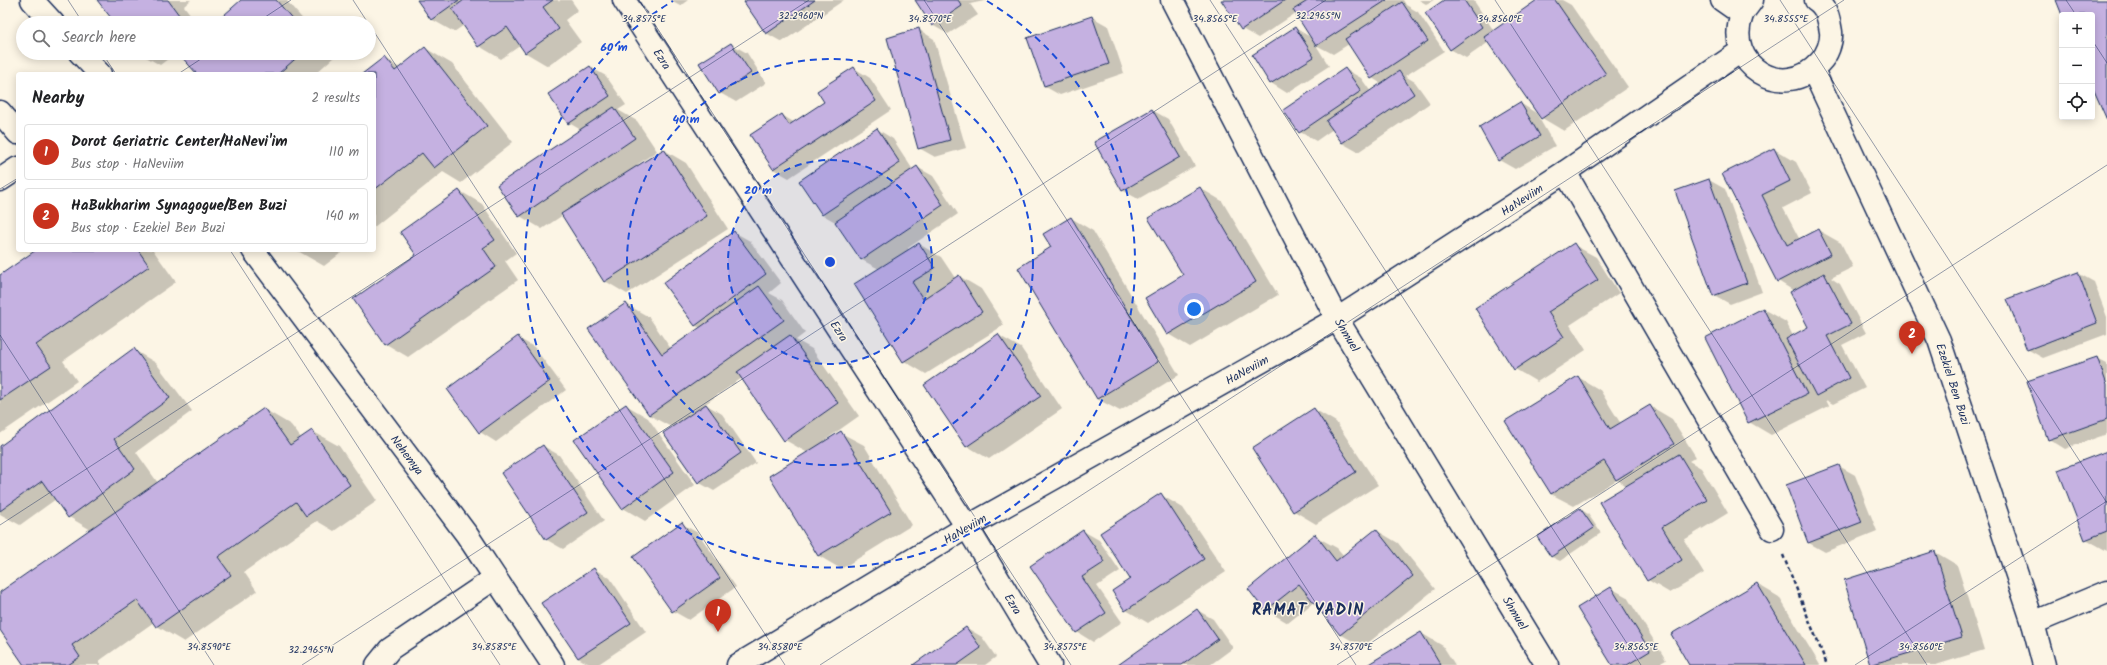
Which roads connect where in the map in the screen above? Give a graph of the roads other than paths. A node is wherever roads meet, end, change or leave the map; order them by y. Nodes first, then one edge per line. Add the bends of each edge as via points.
1 (32, 0) edge
2 (624, 0) edge
3 (1172, 0) edge
4 (1722, 0) edge
5 (1820, 1) edge
6 (1747, 7) edge
7 (47, 16) edge
8 (1741, 51) junction
9 (87, 60) edge
10 (1814, 70) junction
11 (98, 72) edge
12 (0, 112) edge
13 (16, 131) edge
14 (16, 169) edge
15 (1565, 172) junction
16 (0, 180) edge
17 (255, 252) edge
18 (1337, 319) junction
19 (967, 527) junction
20 (1772, 529) road end
21 (495, 578) junction
22 (2107, 592) edge
23 (2032, 623) junction
24 (1544, 663) edge
25 (377, 665) edge
26 (553, 665) edge
27 (738, 665) edge
28 (1050, 665) edge
29 (2044, 665) edge

1 - 7 street
2 - 19 street, Ezra
3 - 18 street, Shmuel
4 - 6 street
5 - 10 street via 1828,15 1831,36 1826,56
6 - 8 street via 1738,29
8 - 10 street via 1750,65 1772,79 1799,78
8 - 15 street, HaNeviim
9 - 11 street
10 - 23 street, Ezekiel Ben Buzi via 1939,340
12 - 13 street
14 - 16 street
15 - 18 street, HaNeviim
15 - 20 street
17 - 21 street, Nehemya via 467,535
18 - 19 street, HaNeviim
18 - 24 street, Shmuel
19 - 27 street, HaNeviim
19 - 28 street, Ezra
21 - 25 street via 390,649
21 - 26 street, Nehemya
22 - 23 street
23 - 29 street, Ezekiel Ben Buzi

